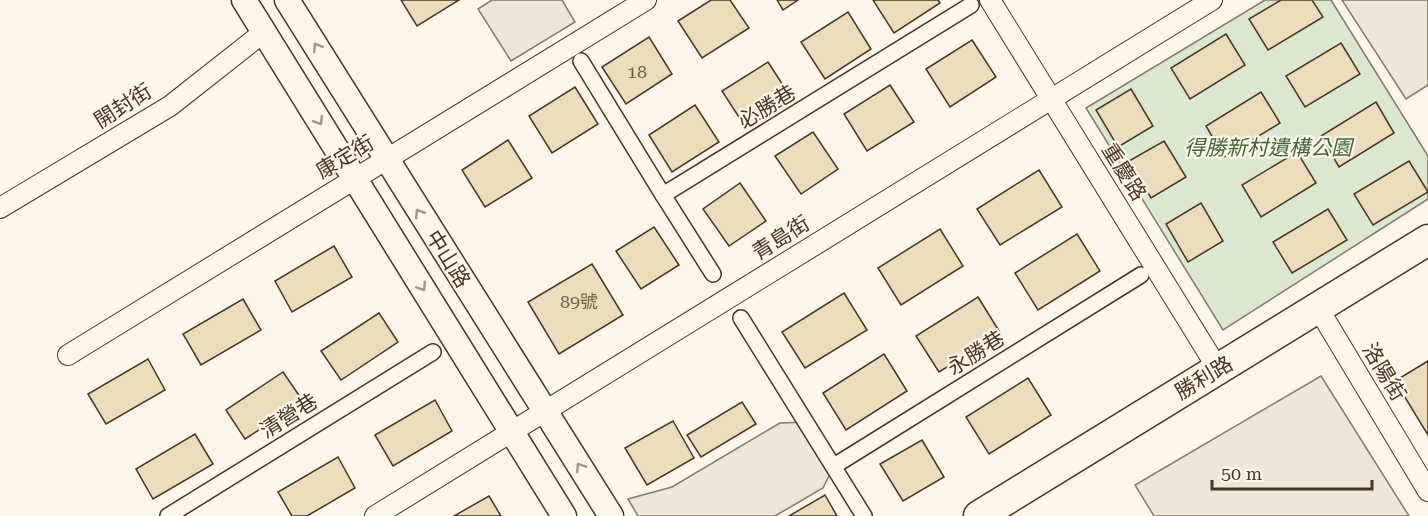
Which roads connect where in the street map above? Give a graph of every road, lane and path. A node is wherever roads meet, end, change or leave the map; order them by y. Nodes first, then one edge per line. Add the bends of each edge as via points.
1 (244, 0) edge
2 (287, 0) edge
3 (646, 0) edge
4 (1212, 0) edge
5 (980, 2) edge
6 (264, 32) junction
7 (581, 61) dead end
8 (1051, 99) junction
9 (386, 160) junction
10 (355, 179) junction
11 (663, 195) junction
12 (0, 208) edge
13 (1428, 240) edge
14 (713, 274) dead end
15 (1141, 275) dead end
16 (1318, 308) junction
17 (741, 318) dead end
18 (433, 352) dead end
19 (68, 355) dead end
20 (1218, 369) junction
21 (544, 412) junction
22 (512, 432) junction
23 (834, 466) junction
24 (1428, 491) edge
25 (168, 516) edge
26 (375, 516) edge
27 (564, 516) edge
28 (611, 516) edge
29 (864, 516) edge
30 (979, 516) edge

1 - 6 street, 中山路
9 -> 2 street, 中山路
3 - 9 street, 康定街
4 - 8 street, 青島街
5 - 8 street, 重慶路
5 - 11 street, 必勝巷
6 -> 10 street, 中山路
6 - 12 street, 開封街 via 170,106
7 - 11 street
8 - 20 street, 重慶路
8 - 21 street, 青島街
9 - 10 street, 康定街
21 -> 9 street, 中山路
10 - 19 street, 康定街
10 -> 22 street, 中山路
11 - 14 street
13 - 16 main road, 勝利路
15 - 23 street, 永勝巷
16 - 20 main road, 勝利路
16 - 24 street, 洛陽街
17 - 23 street
18 - 25 street, 清營巷
20 - 30 main road, 勝利路
21 - 22 street, 青島街
28 -> 21 street, 中山路
22 - 26 street, 青島街
22 - 27 street, 中山路
23 - 29 street

